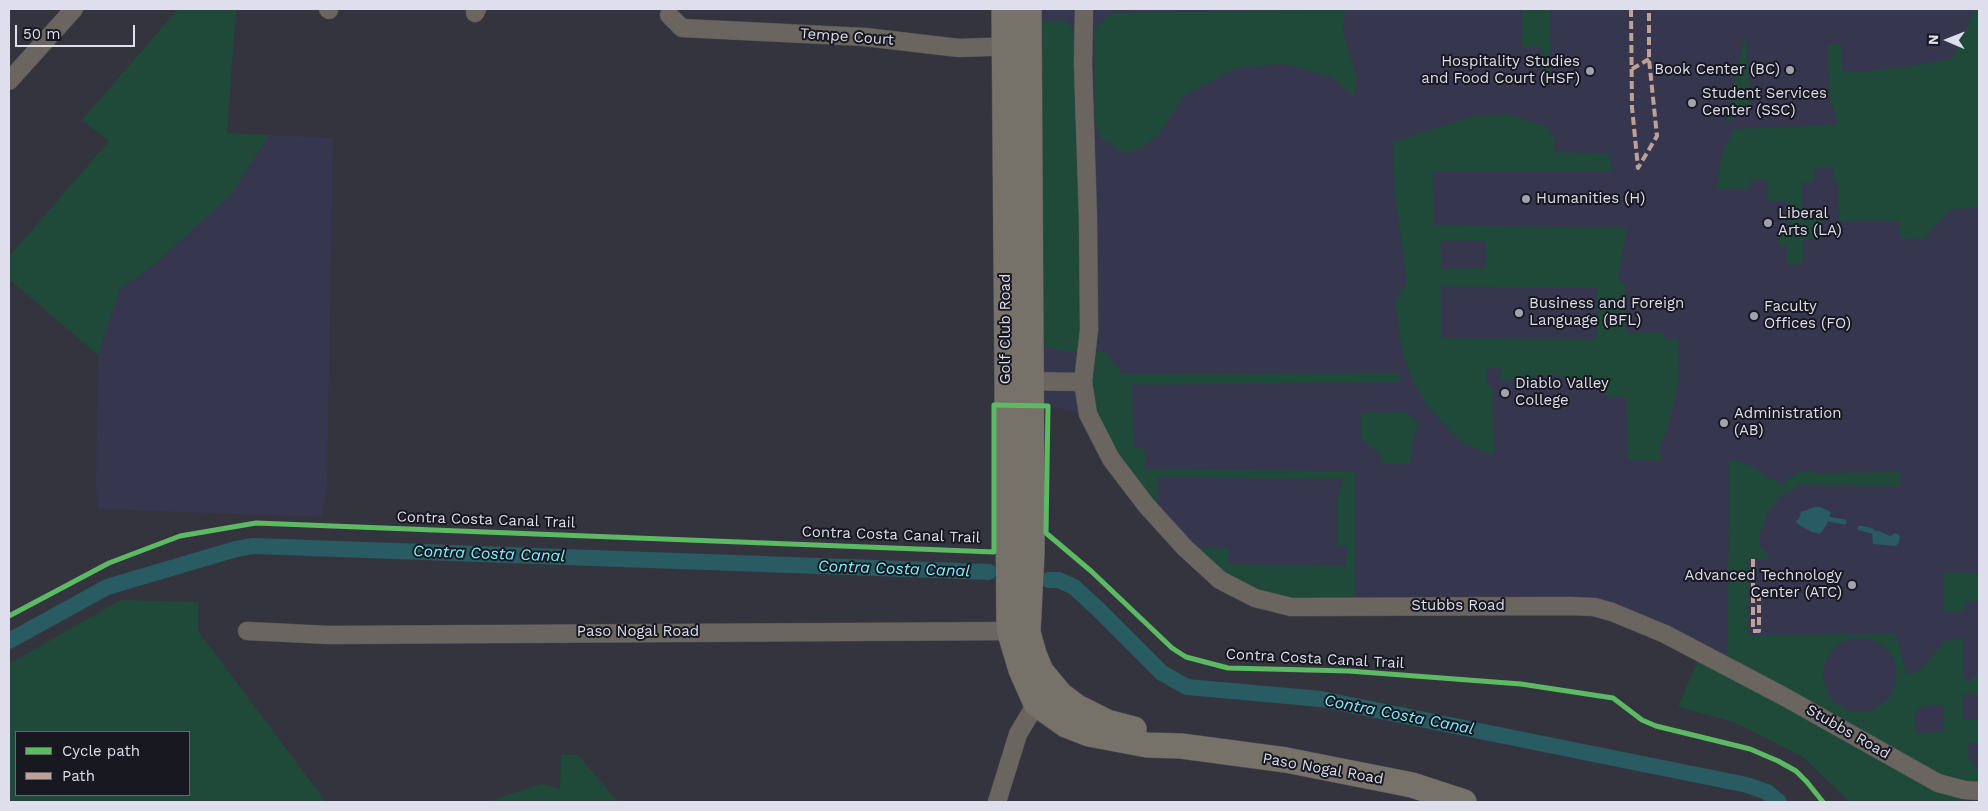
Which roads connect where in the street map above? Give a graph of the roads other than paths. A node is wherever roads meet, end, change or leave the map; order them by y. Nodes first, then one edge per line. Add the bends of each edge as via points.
1 (74, 9) edge
2 (1004, 9) edge
3 (1029, 9) edge
4 (1084, 9) edge
5 (669, 15) dead end
6 (1029, 46) junction
7 (1004, 47) junction
8 (9, 82) edge
9 (1007, 381) junction
10 (1031, 381) junction
11 (1083, 382) junction
12 (247, 631) dead end
13 (1018, 631) junction
14 (1045, 696) junction
15 (1979, 791) edge
16 (997, 802) edge
17 (1464, 802) edge

1 - 8 street
2 - 7 street, Golf Club Road
3 - 6 street, Golf Club Road
4 - 11 street, Stubbs Road via 1089,330
5 - 7 street, Tempe Court via 682,28 865,37 959,48
6 - 7 street, Tempe Court
6 - 10 street, Golf Club Road
7 - 9 street, Golf Club Road
9 - 10 street
9 - 13 street, Golf Club Road
10 - 11 street
10 - 13 street, Golf Club Road via 1032,554
11 - 15 street, Stubbs Road via 1088,414 1111,459 1146,505 1220,580 1255,598 1291,607 1594,607 1664,634 1784,696 1938,784
12 - 13 street, Paso Nogal Road via 329,634
13 - 14 street, Golf Club Road via 1021,670
14 - 16 street via 1018,734
14 - 17 street, Paso Nogal Road via 1066,725 1089,734 1147,745 1181,746 1309,765 1412,785

